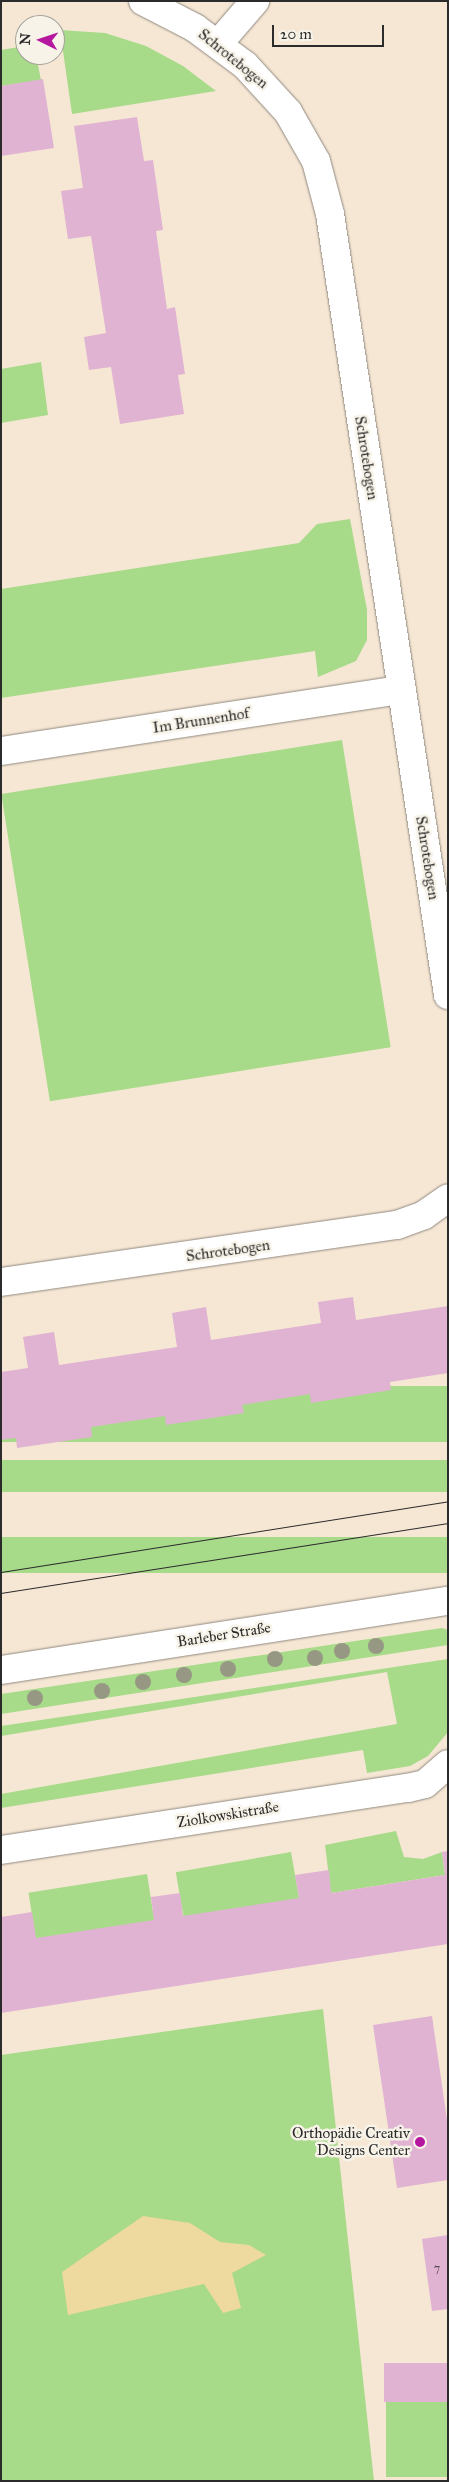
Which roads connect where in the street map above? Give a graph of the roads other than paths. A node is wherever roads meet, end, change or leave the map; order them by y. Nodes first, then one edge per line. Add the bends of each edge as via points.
1 (143, 1) edge
2 (255, 1) edge
3 (218, 44) junction
4 (401, 690) junction
5 (1, 751) edge
6 (448, 995) edge
7 (448, 1198) edge
8 (1, 1282) edge
9 (448, 1601) edge
10 (1, 1670) edge
11 (448, 1764) edge
12 (1, 1850) edge

1 - 3 street, Schrotebogen via 170,13
2 - 3 street
3 - 4 street, Schrotebogen via 270,89 288,112 316,162 324,188
4 - 5 street, Im Brunnenhof
4 - 6 street, Schrotebogen
7 - 8 street, Schrotebogen via 424,1215 397,1225
9 - 10 street, Barleber Straße
11 - 12 street, Ziolkowskistraße via 425,1784 408,1788

